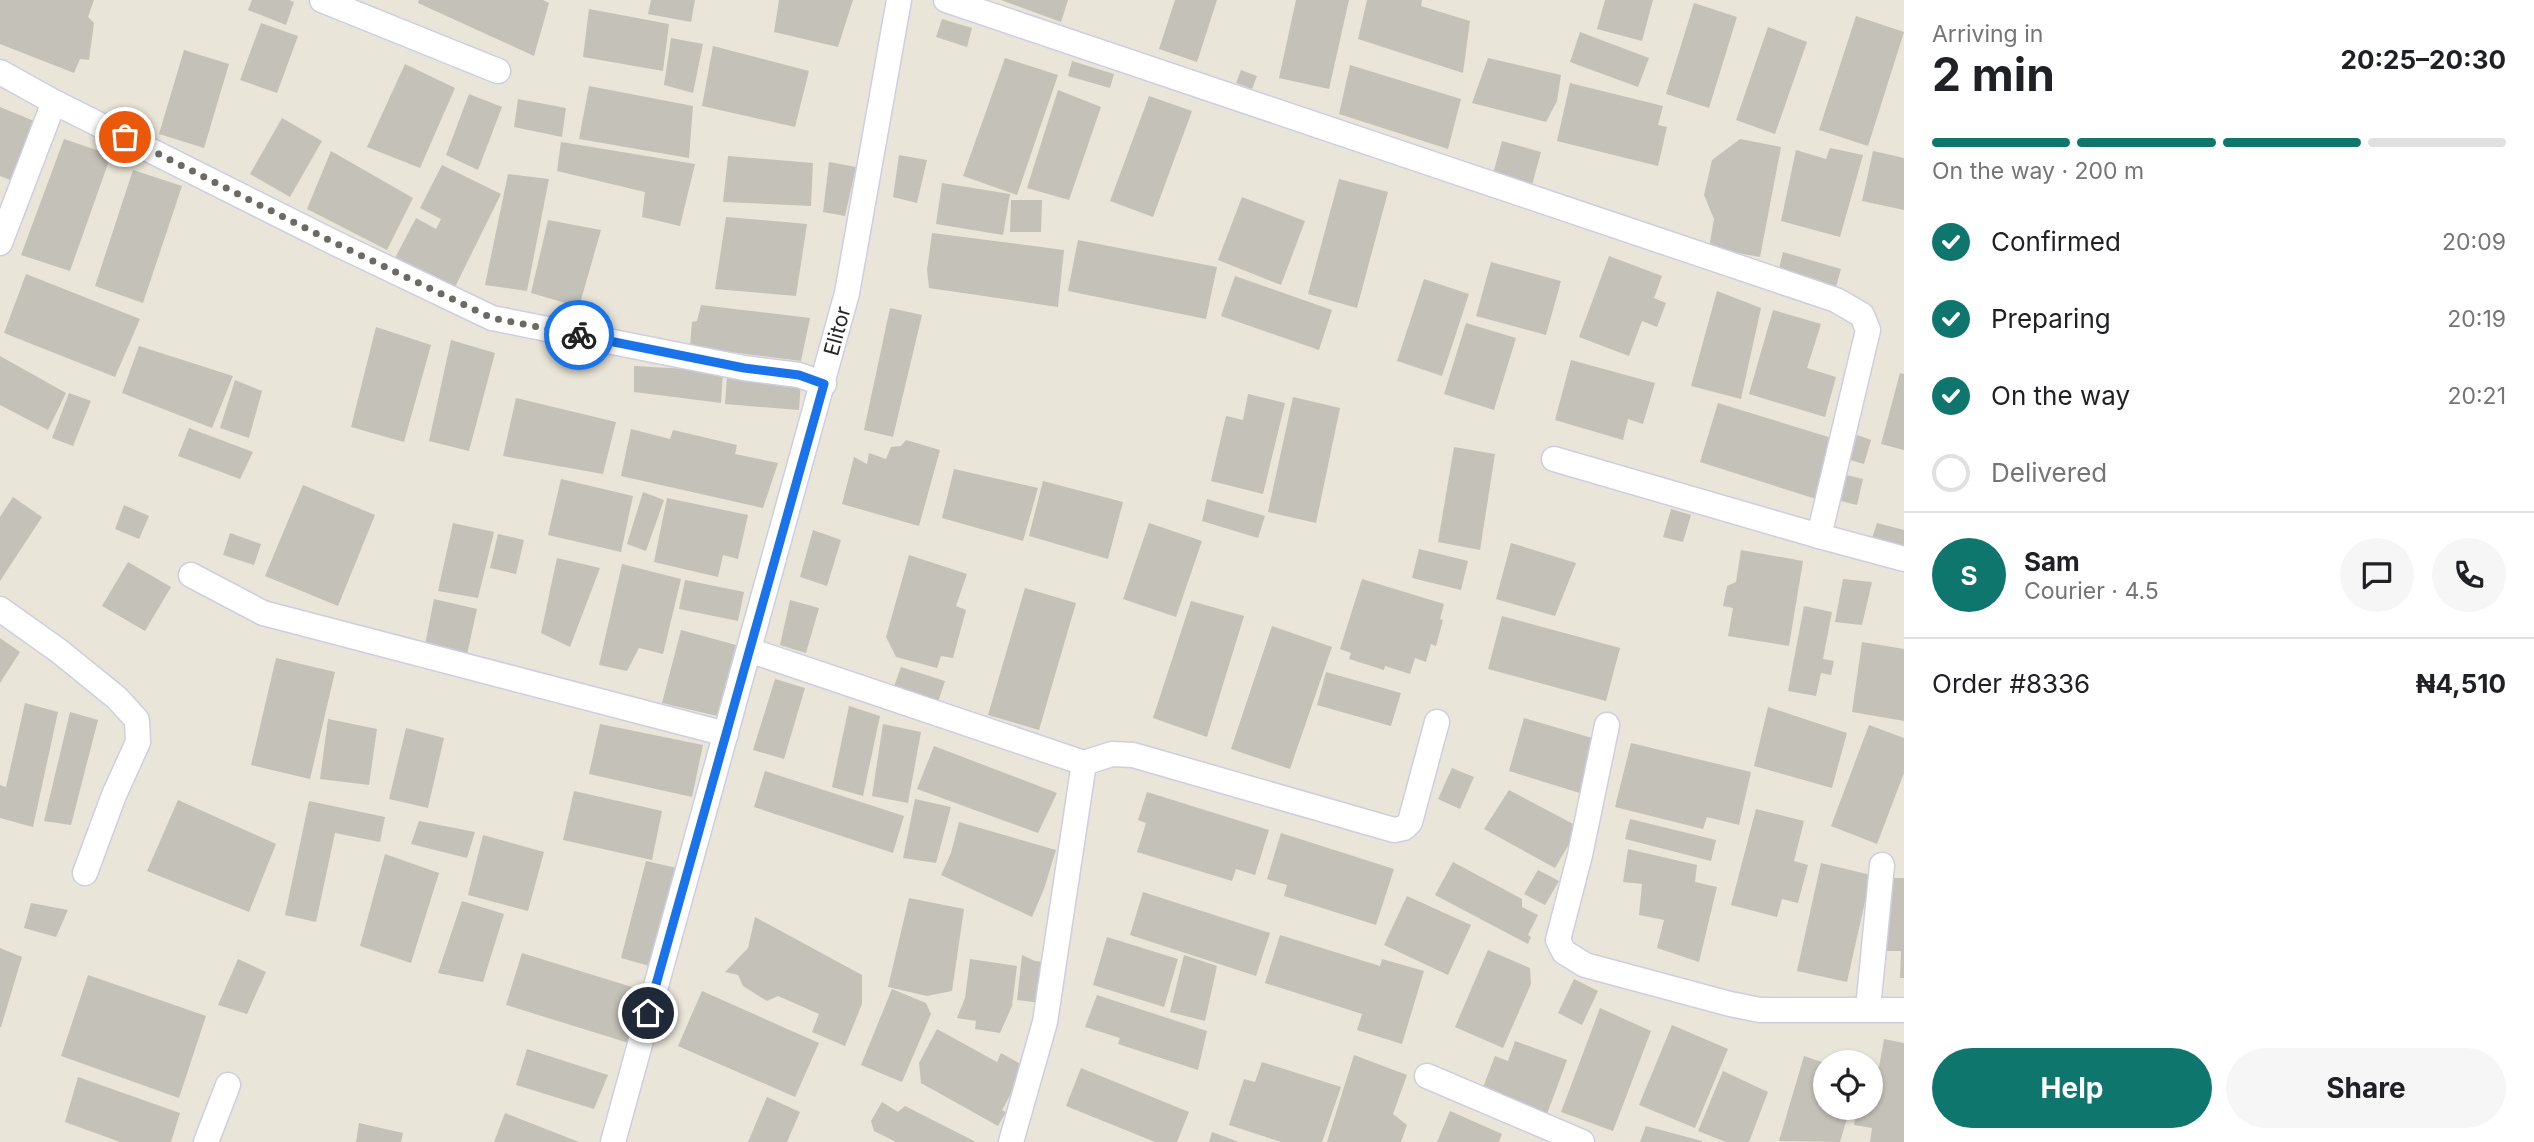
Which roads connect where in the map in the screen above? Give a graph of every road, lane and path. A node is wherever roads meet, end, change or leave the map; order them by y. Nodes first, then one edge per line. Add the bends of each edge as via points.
1 (322, 0) edge
2 (899, 0) edge
3 (946, 0) edge
4 (498, 71) dead end
5 (0, 72) edge
6 (54, 102) junction
7 (0, 243) edge
8 (824, 384) junction
9 (1553, 459) dead end
10 (1819, 536) junction
11 (1904, 559) edge
12 (191, 575) dead end
13 (0, 609) edge
14 (749, 650) junction
15 (1437, 722) dead end
16 (1607, 725) dead end
17 (726, 734) junction
18 (1084, 763) junction
19 (1882, 865) dead end
20 (85, 873) dead end
21 (1868, 1009) junction
22 (1904, 1010) edge
23 (1427, 1076) dead end
24 (228, 1085) dead end
25 (206, 1142) edge
26 (613, 1142) edge
27 (1011, 1142) edge
28 (1582, 1142) edge

1 - 4 street
2 - 8 street, Elitor via 848,293
3 - 10 street via 1836,300 1862,315 1868,330
5 - 6 street
6 - 7 street
6 - 8 street via 492,318 799,375
8 - 14 street, Elitor
9 - 10 street
10 - 11 street
12 - 17 street via 263,613
13 - 20 street via 59,651 137,720 138,742
14 - 17 street, Elitor
14 - 18 street
15 - 18 street via 1410,822 1394,831 1133,755 1112,754
16 - 21 street via 1558,940 1563,952 1585,965 1750,1008
17 - 26 street, Elitor
18 - 27 street via 1045,1022
19 - 21 street
21 - 22 street
23 - 28 street
24 - 25 street

